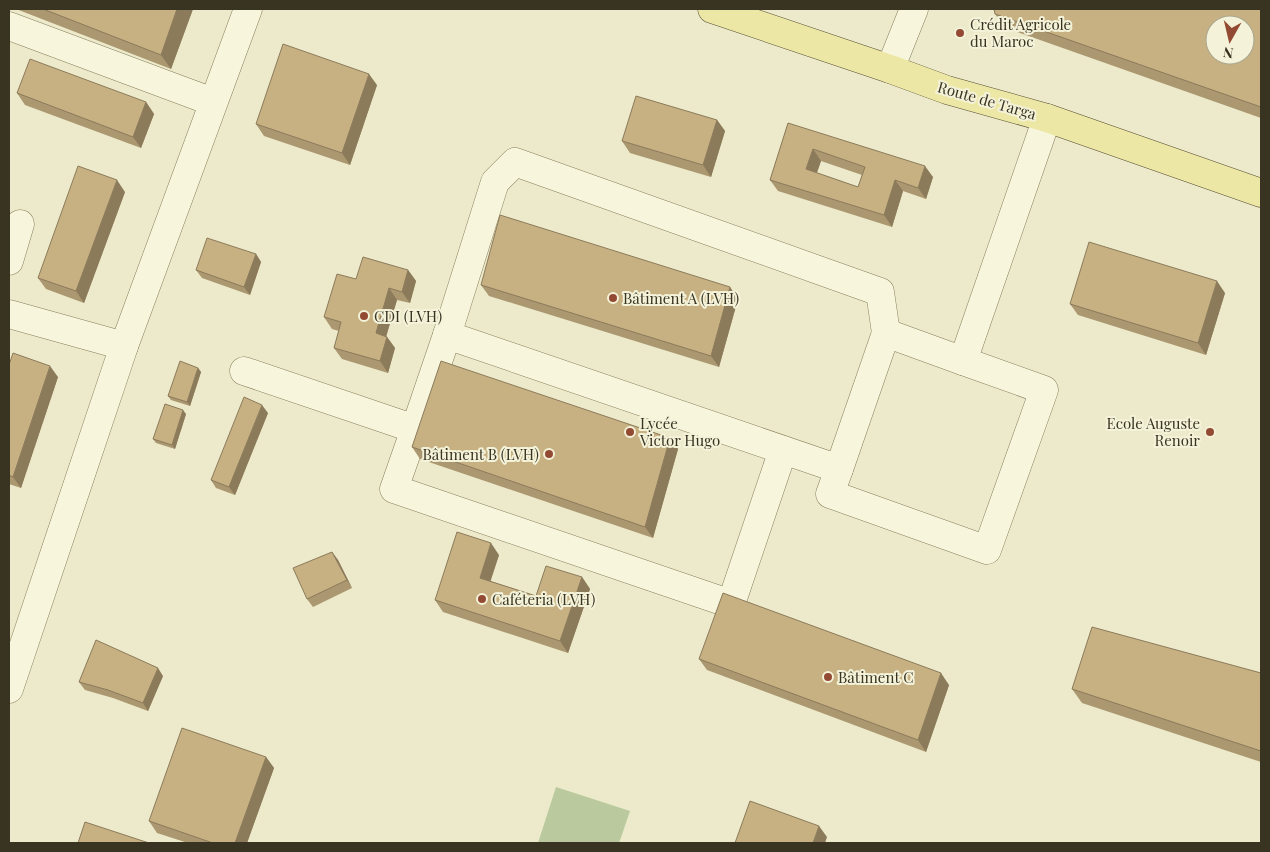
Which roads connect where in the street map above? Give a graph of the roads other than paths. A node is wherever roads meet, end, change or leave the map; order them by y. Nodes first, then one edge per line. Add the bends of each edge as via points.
1 (248, 9) edge
2 (712, 9) edge
3 (914, 9) edge
4 (9, 26) edge
5 (890, 69) junction
6 (213, 102) junction
7 (1047, 118) junction
8 (1261, 193) edge
9 (20, 224) dead end
10 (9, 261) edge
11 (9, 314) edge
12 (886, 333) junction
13 (446, 335) junction
14 (124, 346) junction
15 (963, 361) junction
16 (244, 371) dead end
17 (414, 429) junction
18 (783, 450) junction
19 (839, 470) junction
20 (9, 690) edge

1 - 6 street
2 - 5 main road, Route de Targa
3 - 5 street
4 - 6 street
5 - 7 main road, Route de Targa via 947,90
6 - 14 street
7 - 8 main road, Route de Targa
7 - 15 street
9 - 10 street
11 - 14 street
12 - 13 street via 880,292 515,162 495,182
12 - 15 street
12 - 19 street
13 - 17 street
13 - 18 street
14 - 20 street
15 - 19 street via 1044,390 986,550 830,494
16 - 17 street
17 - 18 street via 394,489 731,604
18 - 19 street

